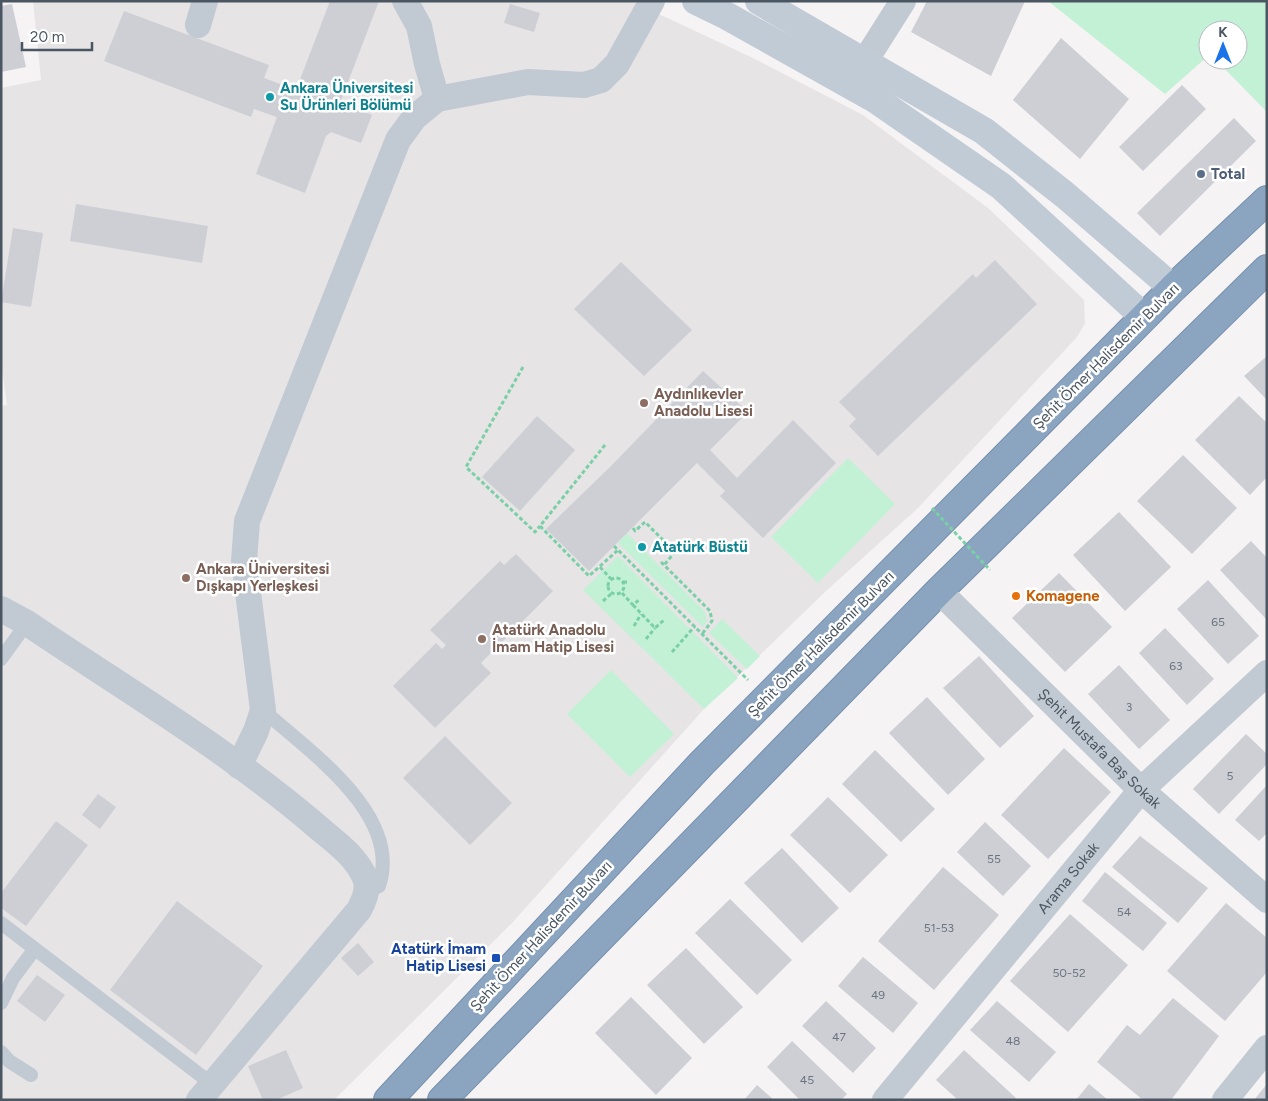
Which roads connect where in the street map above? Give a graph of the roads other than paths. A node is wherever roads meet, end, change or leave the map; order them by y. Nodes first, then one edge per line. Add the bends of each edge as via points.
1 (405, 1) edge
2 (652, 1) edge
3 (696, 1) edge
4 (759, 1) edge
5 (903, 1) edge
6 (865, 61) junction
7 (438, 99) junction
8 (1267, 200) edge
9 (1267, 269) edge
10 (1173, 288) junction
11 (1144, 317) junction
12 (939, 591) junction
13 (1, 609) edge
14 (27, 623) junction
15 (1, 659) edge
16 (1267, 673) edge
17 (263, 710) junction
18 (239, 766) junction
19 (1141, 790) junction
20 (365, 892) junction
21 (1267, 900) edge
22 (1, 923) edge
23 (34, 950) junction
24 (1, 1003) edge
25 (1267, 1048) edge
26 (1, 1052) edge
27 (31, 1075) dead end
28 (206, 1092) edge
29 (388, 1100) edge
30 (442, 1100) edge
31 (885, 1100) edge
32 (1225, 1100) edge

1 - 7 street via 419,26 426,64
2 - 7 street via 617,64 600,80 584,85 528,82
3 - 11 main road via 875,99 1001,186
4 - 6 main road
5 - 6 street
6 - 10 main road via 984,130
7 - 17 street via 414,118 398,140 247,521 244,561
8 - 10 highway, Şehit Ömer Halisdemir Bulvarı
9 - 12 highway
10 - 11 highway, Şehit Ömer Halisdemir Bulvarı
11 - 29 highway, Şehit Ömer Halisdemir Bulvarı via 766,698
12 - 19 street, Şehit Mustafa Baş Sokak
12 - 30 highway
13 - 14 street
14 - 15 lane
14 - 18 street
16 - 19 street, Arama Sokak
17 - 18 street
17 - 20 lane via 348,786 376,830 383,874 379,886
18 - 20 street via 290,803 348,853 366,879
19 - 21 street, Şehit Mustafa Baş Sokak
19 - 31 street, Arama Sokak
20 - 28 street via 359,910
22 - 23 lane
23 - 24 lane via 13,978
23 - 28 lane
25 - 32 street
26 - 27 lane

